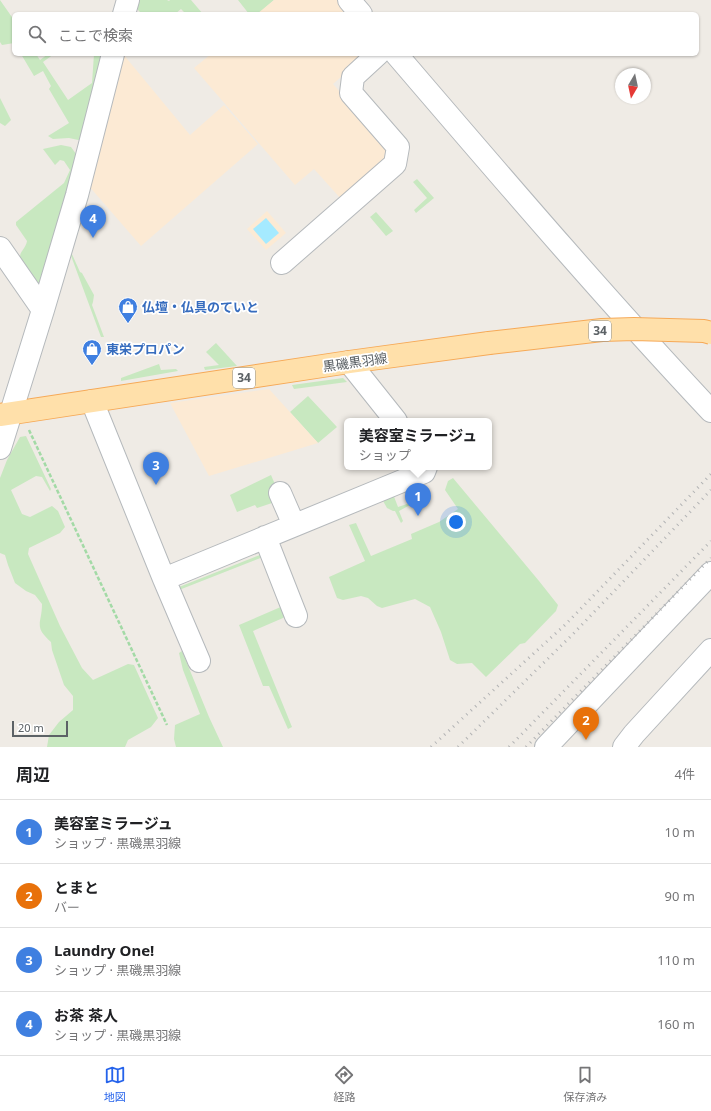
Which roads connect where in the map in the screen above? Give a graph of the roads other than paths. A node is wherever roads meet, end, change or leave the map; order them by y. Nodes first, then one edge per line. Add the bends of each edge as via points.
1 (128, 0) edge
2 (349, 0) edge
3 (125, 12) edge
4 (359, 12) edge
5 (112, 56) edge
6 (376, 56) edge
7 (398, 56) edge
8 (0, 248) edge
9 (282, 263) dead end
10 (43, 310) junction
11 (711, 333) edge
12 (349, 362) junction
13 (92, 401) junction
14 (711, 411) edge
15 (10, 413) edge
16 (394, 418) edge
17 (0, 448) edge
18 (425, 470) edge
19 (280, 493) dead end
20 (294, 525) junction
21 (265, 537) junction
22 (711, 573) edge
23 (164, 579) junction
24 (296, 616) dead end
25 (711, 650) edge
26 (199, 661) dead end
27 (546, 747) edge
28 (624, 747) edge

1 - 3 street
2 - 4 street
5 - 10 street via 77,195
6 - 9 street via 353,77 351,93 398,147 395,164
7 - 14 street via 536,218
8 - 10 street
10 - 15 street
11 - 12 main road, 黒磯黒羽線 / 34, bridge via 602,330
12 - 13 main road, 黒磯黒羽線 / 34
12 - 16 street
13 - 15 main road, 黒磯黒羽線 / 34
13 - 23 street
15 - 17 street
18 - 20 street
19 - 20 street
20 - 21 street
21 - 23 street
21 - 24 street
22 - 27 street
23 - 26 street
25 - 28 street

